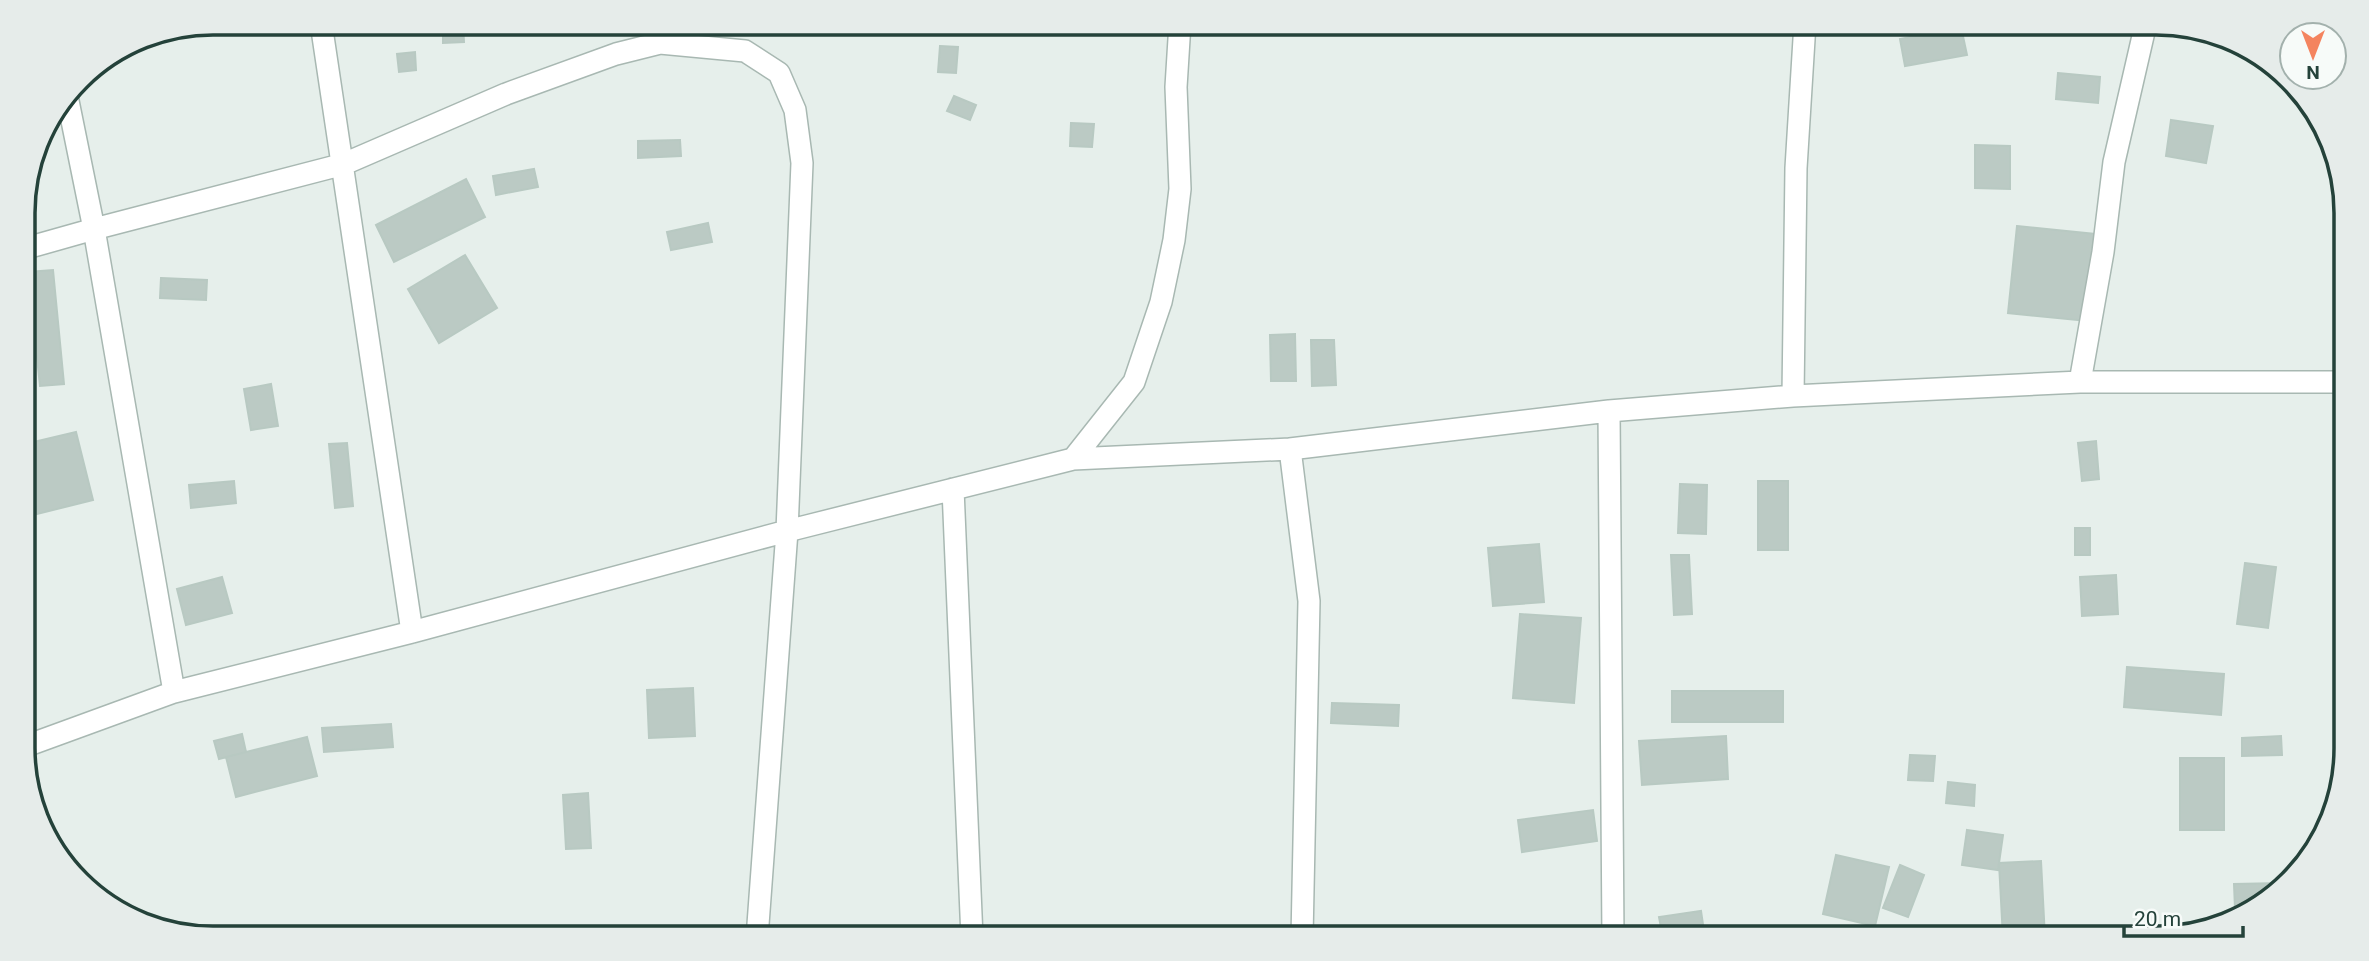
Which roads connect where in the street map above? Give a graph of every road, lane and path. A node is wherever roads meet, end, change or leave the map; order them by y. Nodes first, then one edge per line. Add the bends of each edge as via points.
1 (323, 35) edge
2 (656, 35) edge
3 (1179, 35) edge
4 (1804, 35) edge
5 (2143, 35) edge
6 (660, 43) junction
7 (70, 108) edge
8 (344, 164) junction
9 (94, 229) junction
10 (35, 246) edge
11 (2334, 382) edge
12 (2080, 383) junction
13 (1793, 396) junction
14 (1609, 411) junction
15 (1290, 449) junction
16 (1073, 459) junction
17 (953, 489) junction
18 (787, 531) junction
19 (412, 632) junction
20 (174, 692) junction
21 (35, 743) edge
22 (758, 926) edge
23 (971, 926) edge
24 (1302, 926) edge
25 (1613, 926) edge

1 - 8 street
2 - 6 street
3 - 16 street via 1176,87 1180,188 1161,302 1134,382
4 - 13 street via 1796,168
5 - 12 street via 2114,162
6 - 8 street via 506,94
6 - 18 street via 745,51 779,73 794,110 802,163
7 - 9 street
8 - 9 street
8 - 19 street
9 - 10 street
9 - 20 street
11 - 12 street
12 - 13 street
13 - 14 street
14 - 15 street
14 - 25 street
15 - 16 street
15 - 24 street via 1309,601
16 - 17 street
17 - 18 street
17 - 23 street
18 - 19 street
18 - 22 street
19 - 20 street
20 - 21 street

